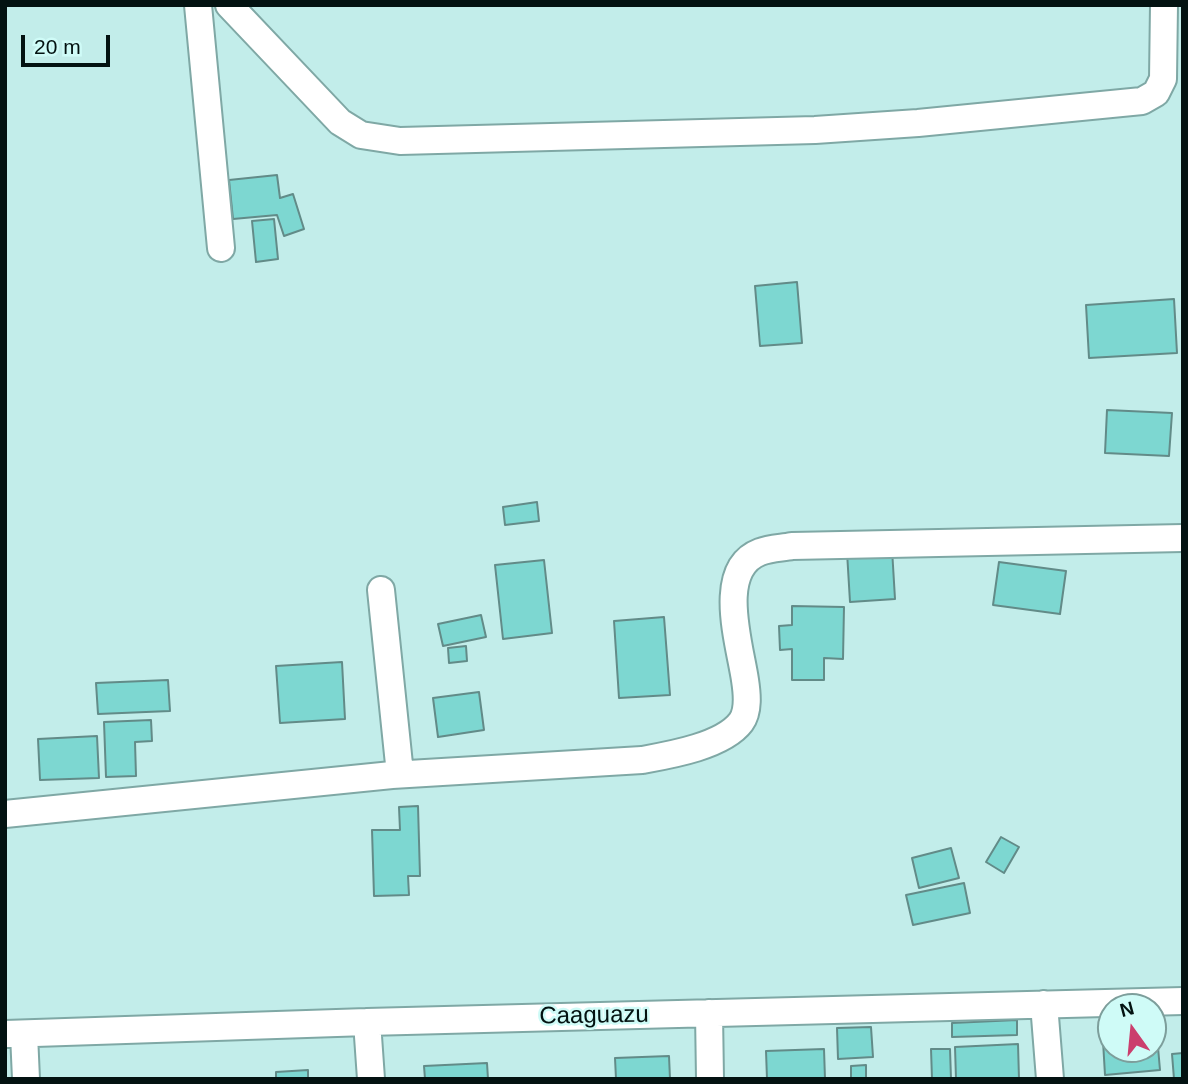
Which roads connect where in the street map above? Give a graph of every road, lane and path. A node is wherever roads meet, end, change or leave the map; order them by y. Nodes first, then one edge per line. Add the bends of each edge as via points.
1 (198, 5) edge
2 (229, 5) edge
3 (1164, 5) edge
4 (221, 248) dead end
5 (1183, 538) edge
6 (381, 590) dead end
7 (400, 774) junction
8 (5, 814) edge
9 (1183, 1001) edge
10 (1044, 1004) junction
11 (709, 1013) junction
12 (367, 1022) junction
13 (15, 1034) edge
14 (26, 1079) edge
15 (371, 1079) edge
16 (710, 1079) edge
17 (1050, 1079) edge

1 - 4 street
2 - 3 street via 340,122 361,135 400,141 815,130 1142,102 1156,93 1163,79
5 - 7 street via 792,545 760,552 741,569 732,598 747,698 741,722 719,739 642,760
6 - 7 street
7 - 8 street
9 - 10 street, Caaguazu
10 - 11 street, Caaguazu
10 - 17 street
11 - 12 street, Caaguazu
11 - 16 street
12 - 13 street, Caaguazu
12 - 15 street
13 - 14 street

